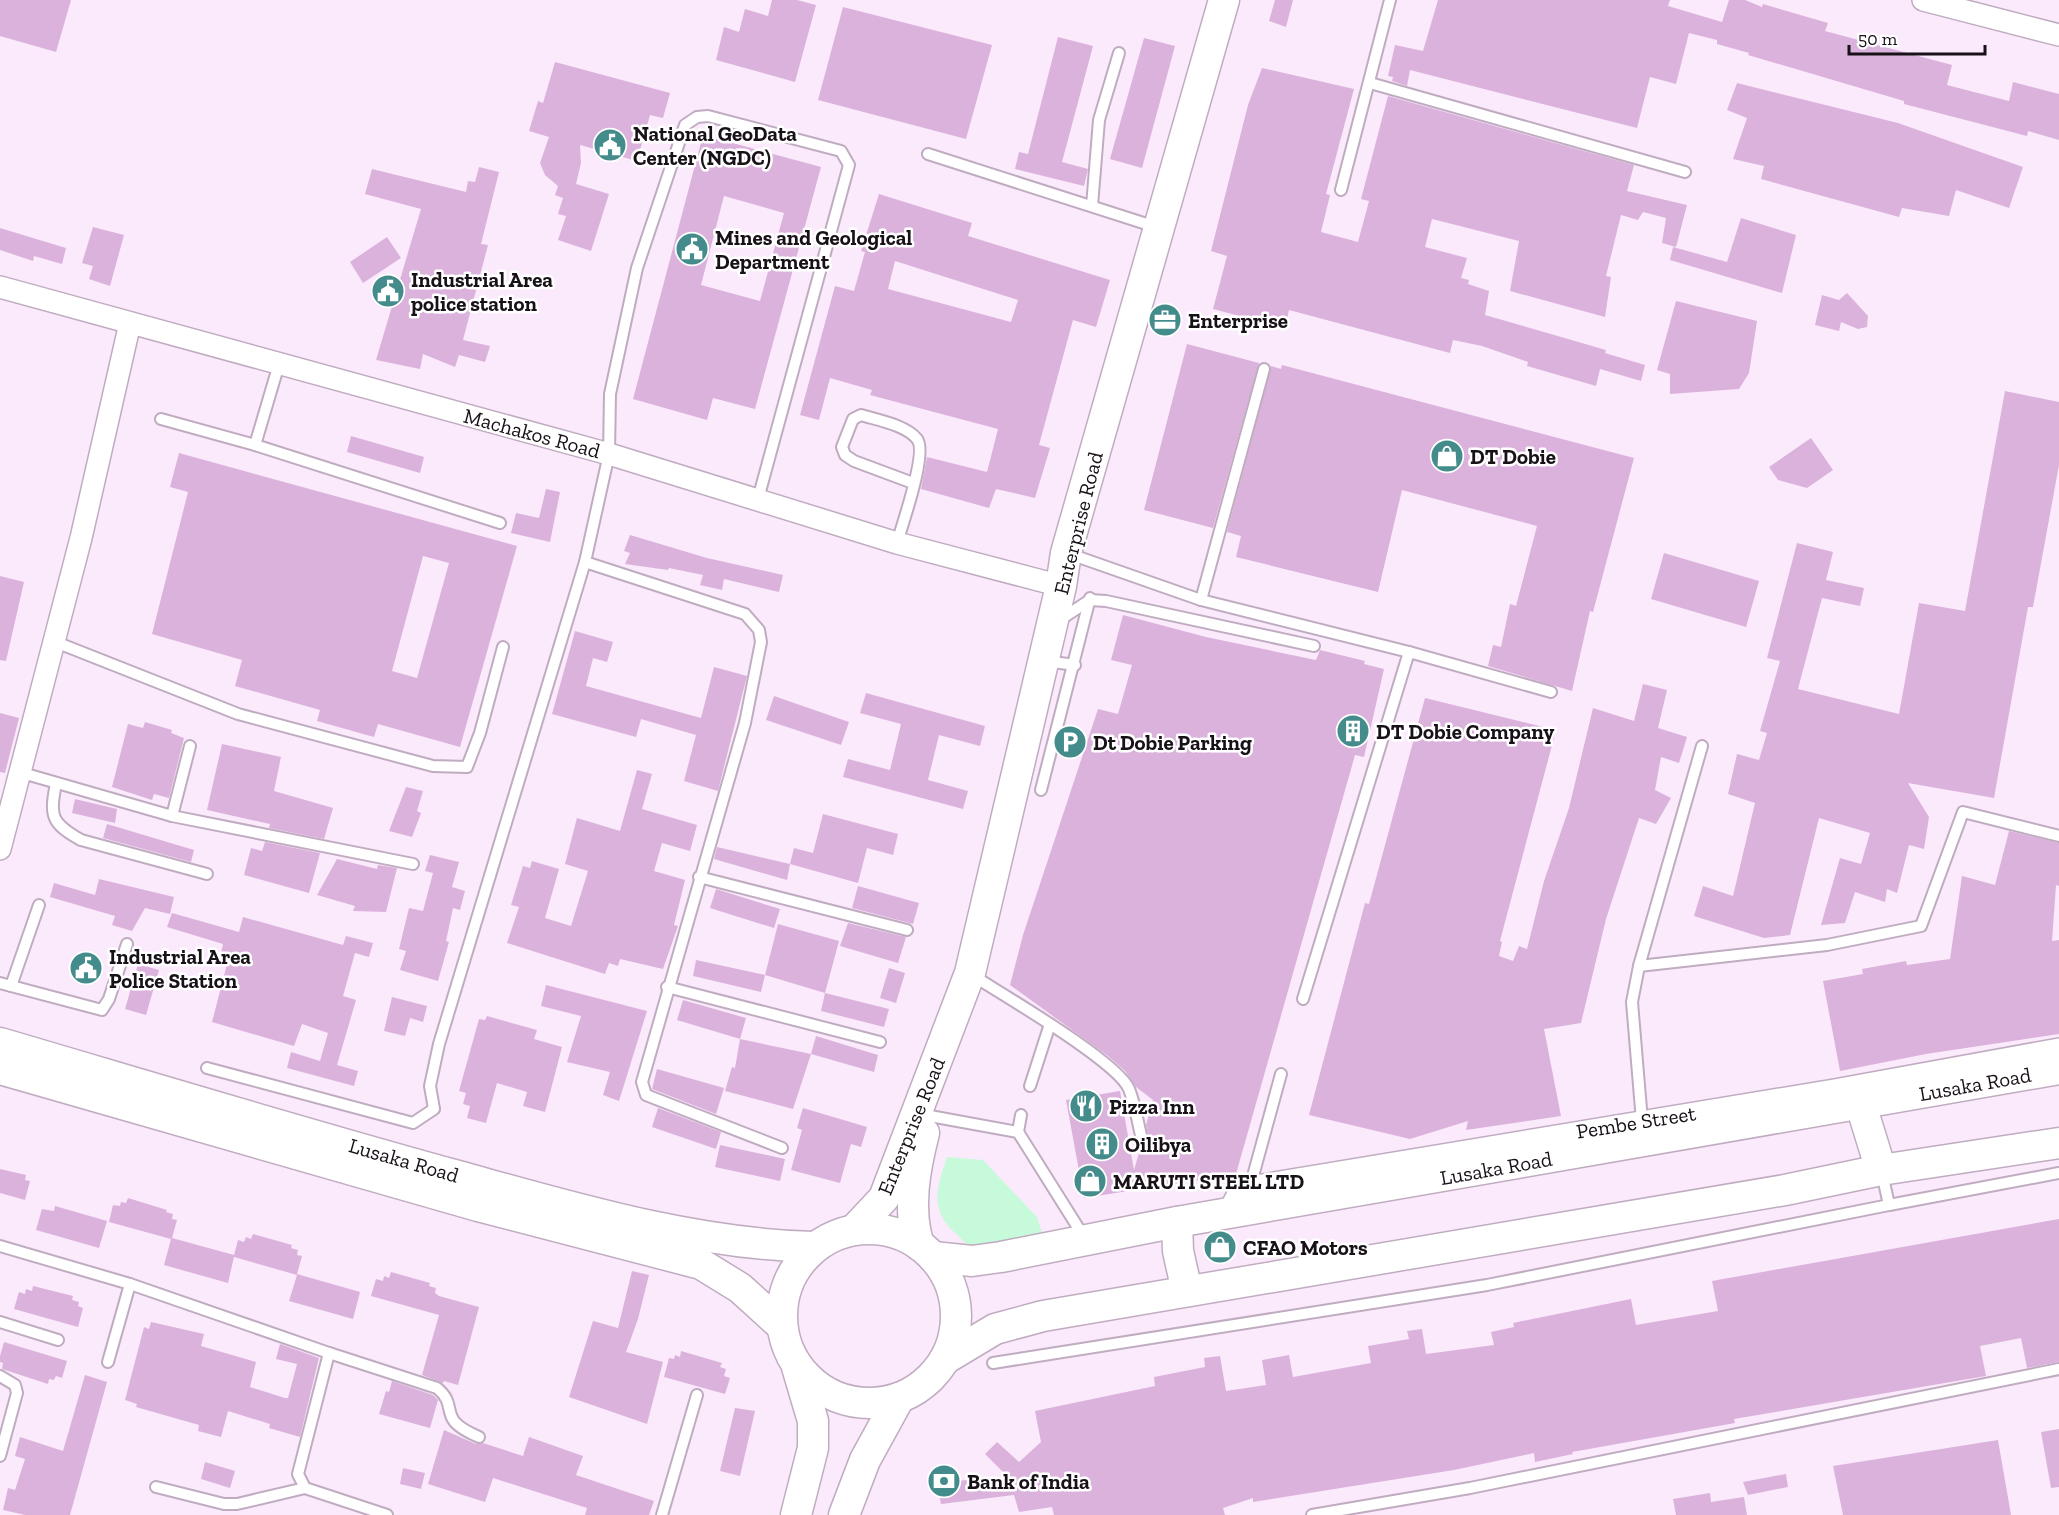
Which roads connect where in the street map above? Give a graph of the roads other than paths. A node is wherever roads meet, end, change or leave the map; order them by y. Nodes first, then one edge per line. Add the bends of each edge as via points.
1 (1224, 0) edge
2 (1390, 0) edge
3 (1923, 0) edge
4 (2059, 35) edge
5 (1119, 53) dead end
6 (1370, 83) junction
7 (928, 154) dead end
8 (1685, 172) dead end
9 (1341, 189) dead end
10 (1092, 206) junction
11 (1160, 228) junction
12 (0, 288) edge
13 (130, 324) junction
14 (279, 364) junction
15 (1264, 369) dead end
16 (160, 419) dead end
17 (255, 445) junction
18 (609, 454) junction
19 (913, 483) junction
20 (758, 499) junction
21 (500, 523) dead end
22 (897, 543) junction
23 (1066, 553) junction
24 (585, 562) junction
25 (1062, 586) junction
26 (1090, 599) junction
27 (1201, 600) junction
28 (1051, 626) junction
29 (53, 642) junction
30 (1314, 646) dead end
31 (503, 647) dead end
32 (1409, 652) junction
33 (1042, 661) junction
34 (1075, 665) junction
35 (1551, 692) dead end
36 (190, 746) dead end
37 (1702, 746) dead end
38 (19, 772) junction
39 (56, 783) junction
40 (1041, 790) dead end
41 (172, 816) junction
42 (2059, 836) edge
43 (0, 849) edge
44 (413, 864) dead end
45 (207, 874) dead end
46 (699, 878) junction
47 (39, 905) dead end
48 (907, 930) dead end
49 (127, 944) dead end
50 (1639, 966) junction
51 (970, 974) junction
52 (6, 985) edge
53 (667, 987) junction
54 (1303, 999) dead end
55 (1050, 1024) junction
56 (880, 1042) dead end
57 (0, 1044) edge
58 (2059, 1049) edge
59 (207, 1068) dead end
60 (0, 1069) edge
61 (2059, 1069) edge
62 (1281, 1074) dead end
63 (1030, 1086) dead end
64 (1861, 1105) junction
65 (923, 1114) junction
66 (1021, 1115) dead end
67 (1642, 1121) junction
68 (1685, 1125) junction
69 (1018, 1132) junction
70 (1143, 1143) dead end
71 (2059, 1143) edge
72 (782, 1148) dead end
73 (1881, 1170) junction
74 (2059, 1173) edge
75 (1250, 1187) junction
76 (1889, 1205) junction
77 (1227, 1215) junction
78 (1177, 1222) junction
79 (855, 1229) junction
80 (1086, 1241) junction
81 (0, 1246) edge
82 (814, 1247) junction
83 (926, 1251) junction
84 (130, 1284) junction
85 (1187, 1291) junction
86 (0, 1322) edge
87 (782, 1326) junction
88 (58, 1340) dead end
89 (329, 1353) junction
90 (945, 1359) junction
91 (108, 1362) dead end
92 (993, 1363) dead end
93 (796, 1365) junction
94 (2059, 1369) edge
95 (0, 1376) edge
96 (697, 1395) dead end
97 (899, 1398) junction
98 (479, 1437) dead end
99 (0, 1456) edge
100 (156, 1487) dead end
101 (305, 1488) junction
102 (387, 1515) edge
103 (662, 1515) edge
104 (796, 1515) edge
105 (843, 1515) edge
106 (1312, 1515) edge

1 - 11 main road, Enterprise Road
2 - 6 lane
3 - 4 street
5 - 10 lane via 1099,120
6 - 8 lane
6 - 9 lane
7 - 10 lane
10 - 11 lane
11 - 23 main road, Enterprise Road
12 - 13 street, Machakos Road
13 - 14 street, Machakos Road
13 - 29 street
14 - 17 lane
14 - 18 street, Machakos Road
15 - 27 lane
16 - 17 lane
17 - 21 lane
18 - 20 street, Machakos Road
18 - 20 lane via 610,393 637,268 685,125 697,117 708,116 841,151 849,165
18 - 24 lane
19 - 19 lane via 845,455 842,447 853,419 861,415 916,438 921,452
19 - 22 lane
20 - 22 street, Machakos Road
22 - 25 street, Machakos Road
23 - 25 main road, Enterprise Road
23 - 27 lane
24 - 46 lane via 745,614 759,630 761,642 744,723
24 - 59 lane via 439,1044 430,1086 434,1109 413,1124
25 - 28 main road, Enterprise Road
26 - 28 lane
26 - 30 lane
26 - 34 lane
27 - 32 lane
28 - 33 main road, Enterprise Road
29 - 31 lane via 238,714 433,766 467,767
29 - 38 street
32 - 35 lane
32 - 54 lane
33 - 34 lane
33 - 51 main road, Enterprise Road
34 - 40 lane
36 - 41 lane
37 - 50 lane
38 - 39 lane
38 - 43 street
39 - 41 lane
39 - 45 lane via 53,819 68,833 81,840
41 - 44 lane
42 - 50 lane via 1963,812 1921,926 1827,945
46 - 48 lane
46 - 53 lane
47 - 52 lane
49 - 52 lane via 102,1010
50 - 67 lane via 1632,1002
51 - 55 lane
51 - 65 main road, Enterprise Road via 941,1048
53 - 56 lane
53 - 72 lane via 645,1066 642,1082 646,1095
55 - 63 lane
55 - 70 lane via 1116,1073 1128,1087
57 - 82 main road, Lusaka Road via 504,1188 716,1239
58 - 68 street, Pembe Street via 1846,1088
60 - 87 main road, Lusaka Road via 478,1206 701,1264 740,1288
61 - 64 main road, Lusaka Road
62 - 75 lane
64 - 68 main road, Lusaka Road
64 - 73 main road
65 - 69 lane
65 - 79 main road, Enterprise Road via 884,1198
65 - 83 main road, Enterprise Road via 914,1180 914,1214
66 - 69 lane
67 - 68 street, Pembe Street
67 - 75 street, Pembe Street
68 - 77 main road, Lusaka Road
69 - 80 lane
71 - 73 main road
73 - 76 lane
73 - 85 main road via 1785,1190
74 - 76 lane
75 - 77 street via 1239,1192
76 - 92 lane via 1487,1285
77 - 78 main road, Lusaka Road
78 - 80 main road, Lusaka Road
78 - 85 main road via 1178,1251
79 - 82 main road
79 - 83 main road via 888,1232
80 - 83 main road, Lusaka Road via 972,1261
81 - 84 lane
82 - 87 main road via 798,1263 788,1283 782,1304
83 - 90 main road via 946,1275 954,1295 956,1317
84 - 89 lane
84 - 91 lane
85 - 90 main road via 1043,1316 995,1329
86 - 88 lane
87 - 93 main road
89 - 98 lane via 437,1388 446,1395 451,1420
89 - 101 lane via 298,1474
90 - 97 main road via 926,1383
93 - 97 main road via 831,1395 853,1402
93 - 104 main road via 813,1422 813,1448
94 - 106 lane via 1482,1485
95 - 99 lane via 15,1385 17,1393
96 - 103 lane
97 - 105 main road via 865,1460
100 - 101 lane via 224,1504
101 - 102 lane

